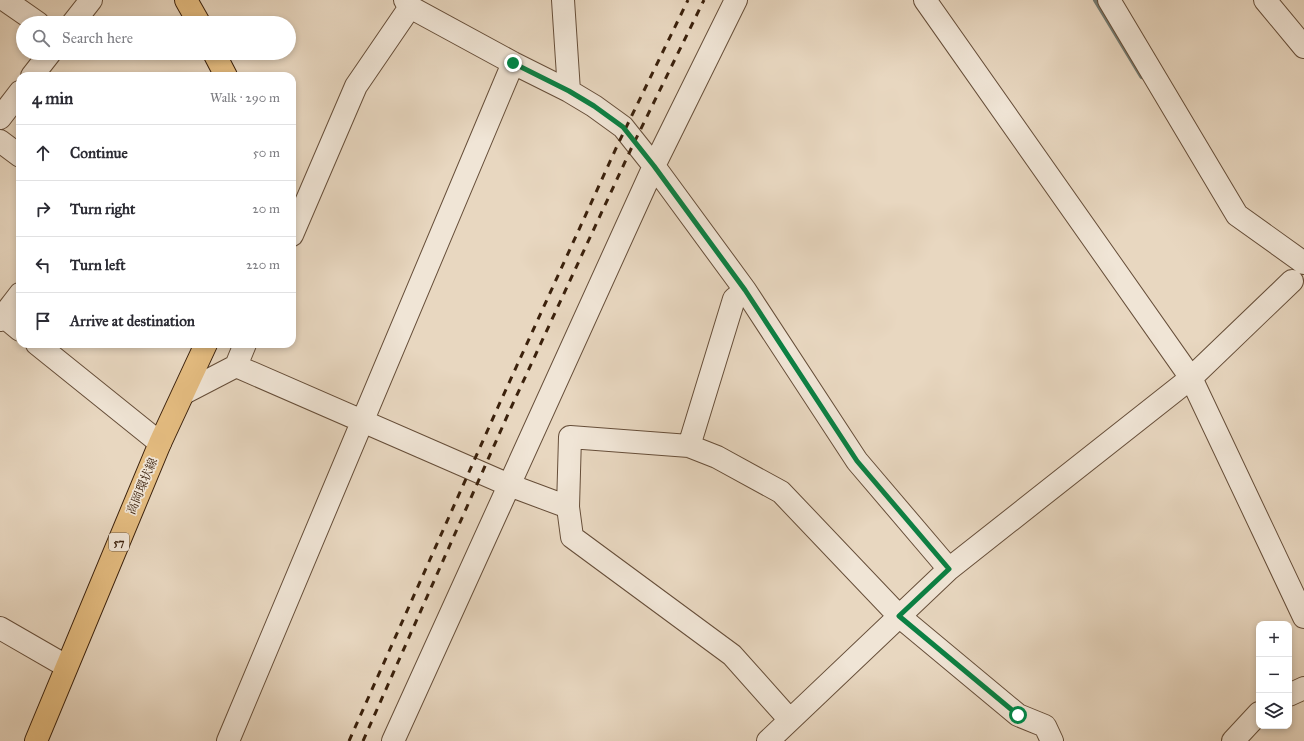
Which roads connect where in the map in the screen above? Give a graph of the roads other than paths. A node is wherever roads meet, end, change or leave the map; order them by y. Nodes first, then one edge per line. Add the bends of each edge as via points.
1 (5, 0) edge
2 (92, 0) edge
3 (186, 0) edge
4 (563, 0) edge
5 (736, 0) edge
6 (925, 0) edge
7 (1109, 0) edge
8 (1265, 0) edge
9 (407, 3) edge
10 (28, 16) edge
11 (79, 16) edge
12 (195, 16) edge
13 (1304, 47) edge
14 (45, 60) edge
15 (218, 60) edge
16 (513, 63) junction
17 (35, 72) edge
18 (224, 72) edge
19 (569, 91) junction
20 (16, 97) edge
21 (0, 118) edge
22 (0, 141) edge
23 (16, 153) edge
24 (654, 166) junction
25 (296, 226) edge
26 (1303, 260) edge
27 (1292, 281) dead end
28 (745, 290) junction
29 (16, 299) edge
30 (1, 318) edge
31 (16, 327) edge
32 (42, 348) edge
33 (204, 348) edge
34 (243, 348) edge
35 (236, 366) junction
36 (1191, 378) junction
37 (184, 393) junction
38 (363, 420) junction
39 (160, 443) junction
40 (689, 446) junction
41 (509, 485) junction
42 (568, 507) junction
43 (949, 569) junction
44 (899, 616) junction
45 (1304, 617) edge
46 (0, 628) edge
47 (66, 666) junction
48 (1304, 688) edge
49 (1292, 694) edge
50 (1256, 716) edge
51 (790, 720) junction
52 (36, 741) edge
53 (228, 741) edge
54 (393, 741) edge
55 (768, 741) edge
56 (1052, 741) edge
57 (1233, 741) edge

1 - 10 street
2 - 11 street
3 - 12 main road
4 - 19 street
5 - 24 street
6 - 36 street
7 - 26 street via 1237,215
8 - 13 street
9 - 16 street
9 - 25 street via 356,86
14 - 17 street
15 - 18 main road
16 - 19 street
16 - 38 street
19 - 24 street via 623,127
20 - 21 street
22 - 23 street
24 - 28 street
24 - 41 street
27 - 36 street
28 - 40 street via 734,298
28 - 43 street via 857,461
29 - 30 street
30 - 31 street
32 - 39 street
33 - 37 main road, 高岡環状線 / 57
34 - 35 street
35 - 37 street
35 - 38 street
36 - 43 street
36 - 45 street
37 - 39 main road, 高岡環状線 / 57
38 - 41 street
38 - 53 street
39 - 47 main road, 高岡環状線 / 57
40 - 42 street via 570,437
40 - 44 street via 717,457 781,492
41 - 42 street
41 - 54 street
42 - 51 street via 572,537 732,655
43 - 44 street
44 - 51 street
44 - 56 street via 1018,715 1045,726
46 - 47 street
47 - 52 main road, 高岡環状線 / 57
48 - 49 street
50 - 57 street
51 - 55 street

